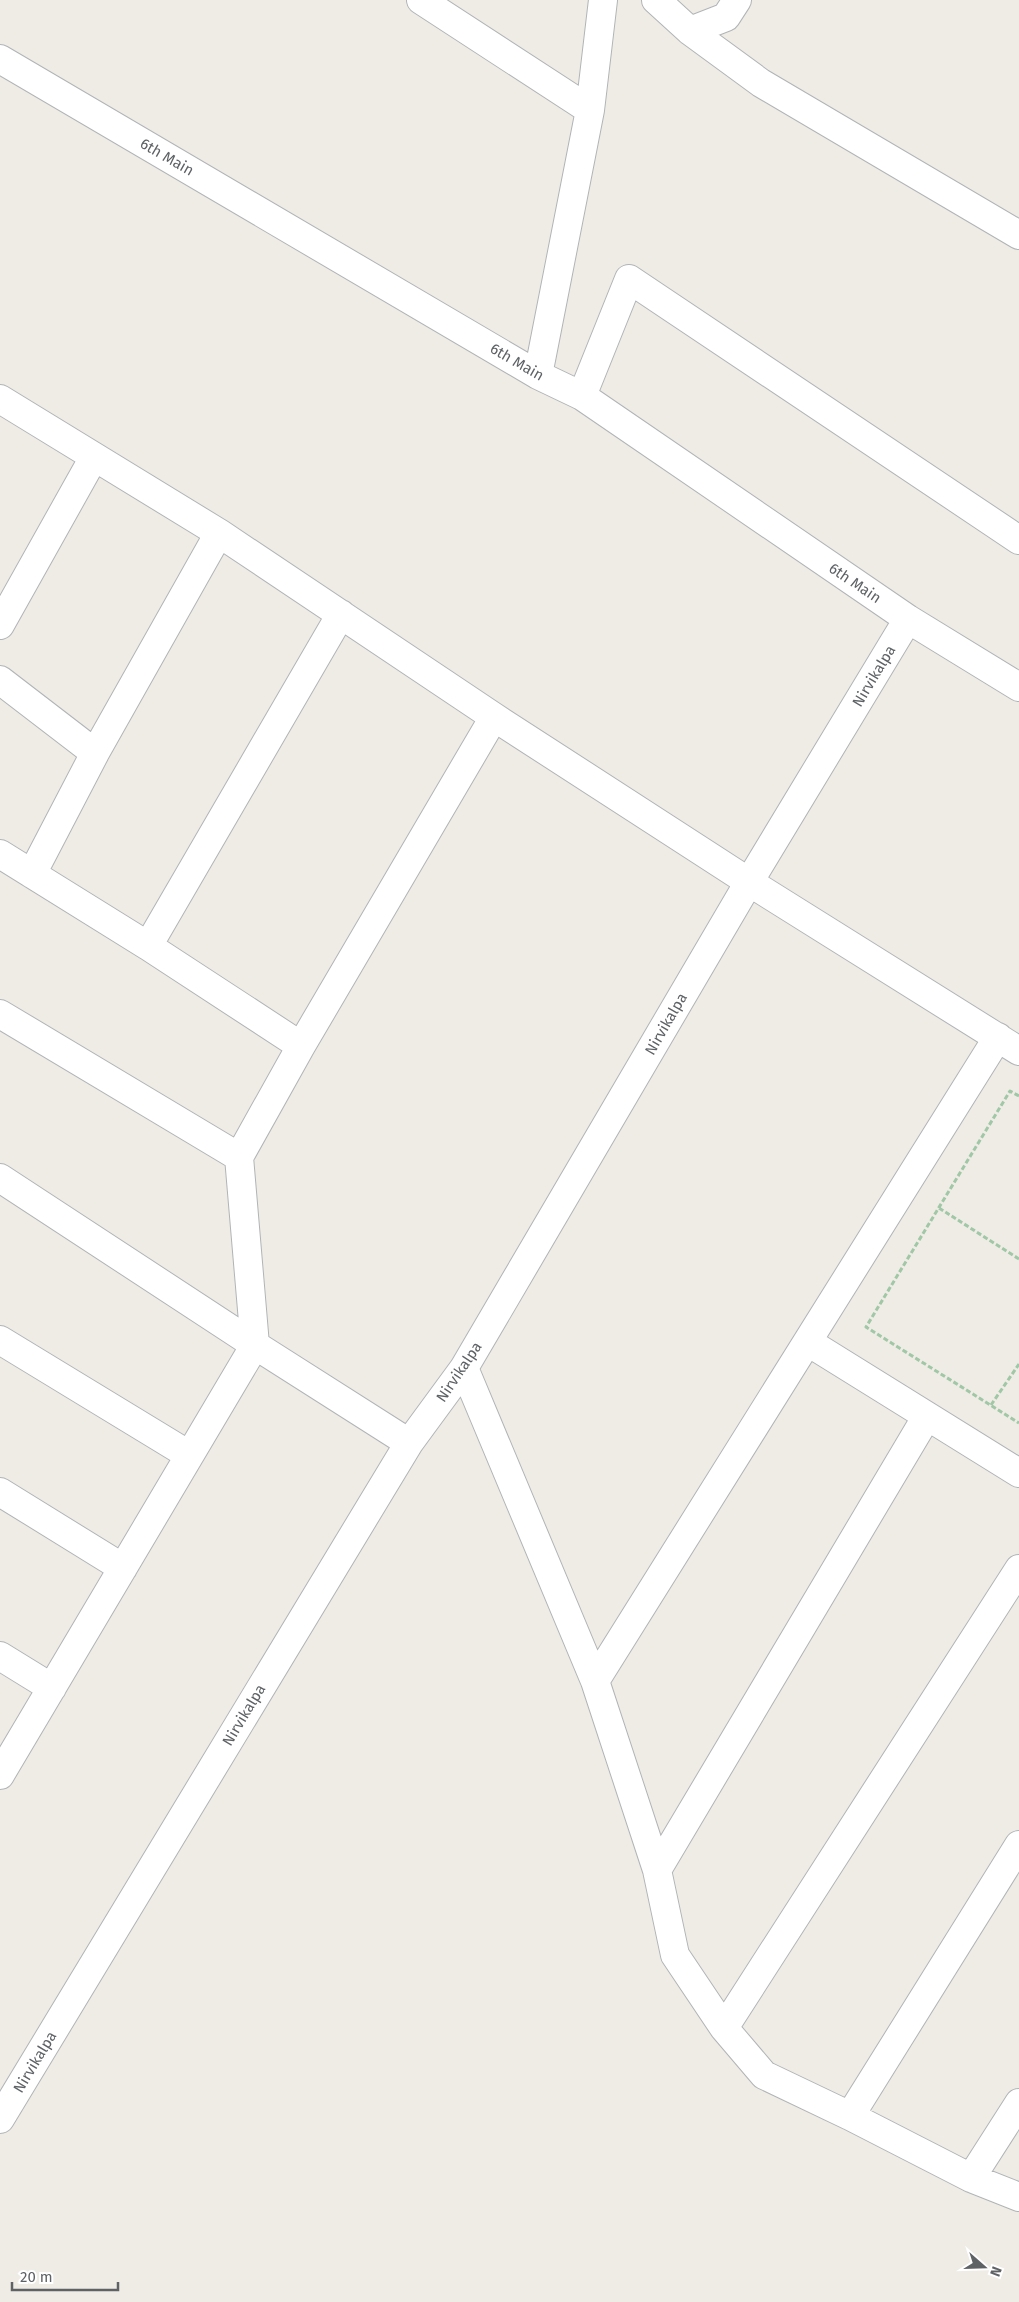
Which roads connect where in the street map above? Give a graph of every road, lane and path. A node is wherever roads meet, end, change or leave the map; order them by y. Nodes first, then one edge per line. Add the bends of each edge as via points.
1 (421, 0) edge
2 (603, 0) edge
3 (656, 0) edge
4 (737, 0) edge
5 (690, 31) junction
6 (0, 59) edge
7 (590, 110) junction
8 (1019, 235) edge
9 (538, 375) junction
10 (582, 396) junction
11 (0, 399) edge
12 (94, 457) junction
13 (219, 533) junction
14 (1019, 540) edge
15 (341, 614) junction
16 (908, 619) junction
17 (0, 625) edge
18 (0, 680) edge
19 (1019, 687) edge
20 (494, 717) junction
21 (95, 752) junction
22 (0, 854) edge
23 (32, 874) junction
24 (749, 882) junction
25 (148, 946) junction
26 (0, 1014) edge
27 (1008, 1044) edge
28 (301, 1046) junction
29 (1019, 1096) edge
30 (239, 1157) junction
31 (0, 1178) edge
32 (939, 1208) junction
33 (1019, 1259) edge
34 (0, 1340) edge
35 (808, 1342) junction
36 (255, 1345) junction
37 (1019, 1364) edge
38 (464, 1368) junction
39 (991, 1406) junction
40 (927, 1416) junction
41 (1019, 1423) edge
42 (409, 1443) junction
43 (189, 1455) junction
44 (1019, 1473) edge
45 (0, 1492) edge
46 (123, 1568) junction
47 (1019, 1569) edge
48 (0, 1656) edge
49 (595, 1681) junction
50 (52, 1688) junction
51 (0, 1775) edge
52 (1019, 1845) edge
53 (657, 1870) junction
54 (724, 2028) junction
55 (1019, 2103) edge
56 (850, 2116) junction
57 (0, 2119) edge
58 (972, 2178) junction
59 (1019, 2197) edge

1 - 7 street
2 - 7 street
3 - 5 street
4 - 5 street via 726,17
5 - 8 street via 761,82
6 - 9 street, 6th Main
7 - 9 street
9 - 10 street, 6th Main
10 - 14 street via 629,279
10 - 16 street, 6th Main
11 - 12 street
12 - 13 street
12 - 17 street
13 - 15 street
13 - 21 street
15 - 20 street
15 - 25 street
16 - 19 street, 6th Main
16 - 24 street, Nirvikalpa
18 - 21 street
20 - 24 street
20 - 28 street
21 - 23 street
22 - 23 street
23 - 25 street
24 - 27 street
24 - 38 street, Nirvikalpa
25 - 28 street
26 - 30 street
27 - 35 street
28 - 30 street
29 - 32 path via 1010,1091
30 - 36 street
31 - 36 street
32 - 33 path
32 - 39 path via 866,1328
34 - 43 street
35 - 40 street
35 - 49 street
36 - 42 street
36 - 43 street
37 - 39 path
38 - 42 street, Nirvikalpa
38 - 49 street
39 - 41 path
40 - 44 street
40 - 53 street
42 - 57 street, Nirvikalpa
43 - 46 street
45 - 46 street
46 - 50 street
47 - 54 street
48 - 50 street
49 - 53 street
50 - 51 street
52 - 56 street
53 - 54 street via 675,1955
54 - 56 street via 764,2075
55 - 58 street
56 - 58 street
58 - 59 street

